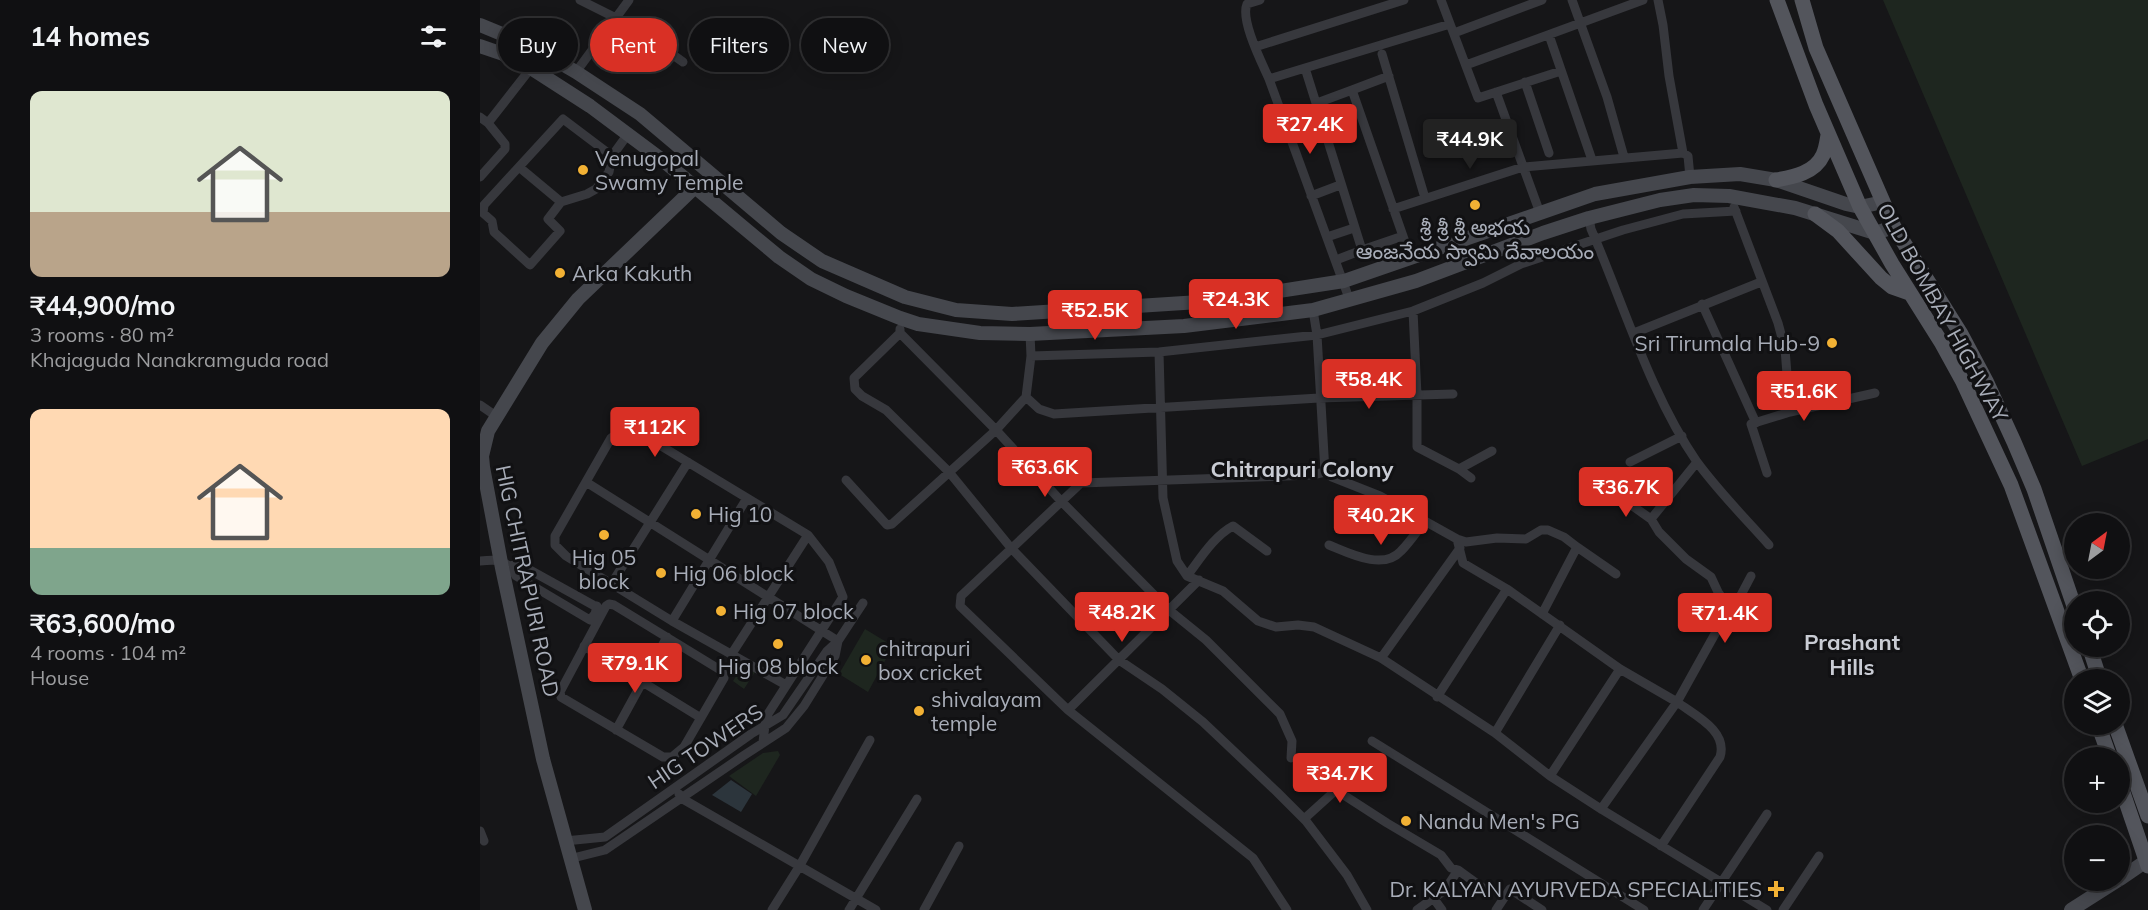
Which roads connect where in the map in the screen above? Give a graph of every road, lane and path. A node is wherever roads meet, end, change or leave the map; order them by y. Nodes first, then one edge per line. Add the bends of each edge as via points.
1 (581, 0) edge
2 (629, 0) edge
3 (1260, 0) edge
4 (1441, 0) edge
5 (1542, 0) edge
6 (1572, 0) edge
7 (1643, 0) edge
8 (1658, 0) edge
9 (1777, 0) edge
10 (1802, 0) edge
11 (1397, 1) edge
12 (614, 18) edge
13 (617, 18) edge
14 (1582, 23) junction
15 (480, 25) edge
16 (1452, 29) junction
17 (498, 32) edge
18 (1549, 35) junction
19 (480, 46) edge
20 (1255, 47) junction
21 (498, 52) edge
22 (590, 53) edge
23 (1382, 54) dead end
24 (677, 58) edge
25 (683, 62) dead end
26 (1466, 65) junction
27 (1305, 68) junction
28 (578, 69) edge
29 (1561, 71) junction
30 (527, 72) edge
31 (537, 72) edge
32 (576, 72) edge
33 (1389, 76) junction
34 (1269, 79) junction
35 (1525, 82) junction
36 (1352, 90) junction
37 (1496, 92) junction
38 (1317, 102) junction
39 (484, 120) edge
40 (628, 134) junction
41 (1828, 135) junction
42 (1549, 153) dead end
43 (1683, 153) junction
44 (612, 156) junction
45 (1624, 157) junction
46 (1592, 160) junction
47 (519, 167) junction
48 (1523, 167) junction
49 (480, 177) edge
50 (1690, 177) junction
51 (1776, 180) junction
52 (1340, 185) junction
53 (694, 188) junction
54 (1311, 196) junction
55 (1729, 196) junction
56 (1425, 198) junction
57 (561, 202) junction
58 (1883, 202) junction
59 (1853, 206) junction
60 (1393, 209) junction
61 (1736, 211) junction
62 (1539, 213) junction
63 (1815, 214) junction
64 (1589, 218) junction
65 (1843, 223) junction
66 (1894, 227) junction
67 (1354, 228) junction
68 (1875, 233) junction
69 (1403, 236) junction
70 (1327, 237) junction
71 (1595, 238) junction
72 (1362, 250) junction
73 (1411, 259) junction
74 (1336, 260) junction
75 (1344, 281) junction
76 (1761, 282) junction
77 (1909, 293) junction
78 (1350, 301) junction
79 (1702, 304) junction
80 (1313, 310) junction
81 (1413, 311) junction
82 (900, 318) junction
83 (900, 333) junction
84 (1634, 333) junction
85 (1030, 334) junction
86 (1317, 335) junction
87 (1159, 352) junction
88 (1031, 356) junction
89 (1875, 393) dead end
90 (1417, 394) junction
91 (1453, 394) dead end
92 (1026, 397) junction
93 (1319, 398) junction
94 (480, 405) edge
95 (1161, 407) junction
96 (1790, 412) junction
97 (496, 416) junction
98 (1756, 423) junction
99 (996, 430) junction
100 (1682, 436) junction
101 (1492, 451) dead end
102 (688, 462) junction
103 (1630, 462) dead end
104 (1697, 462) junction
105 (1460, 469) junction
106 (950, 472) junction
107 (1325, 472) junction
108 (1767, 473) dead end
109 (1471, 478) dead end
110 (846, 480) dead end
111 (1162, 481) junction
112 (586, 482) junction
113 (1617, 495) dead end
114 (747, 498) junction
115 (1061, 501) junction
116 (1651, 519) junction
117 (1425, 521) junction
118 (650, 522) junction
119 (808, 535) junction
120 (1458, 544) junction
121 (1329, 545) dead end
122 (1769, 545) dead end
123 (1577, 547) junction
124 (1011, 548) junction
125 (1268, 551) dead end
126 (710, 560) junction
127 (480, 561) edge
128 (506, 563) junction
129 (1617, 574) dead end
130 (1187, 576) junction
131 (1751, 576) dead end
132 (1200, 580) junction
133 (612, 583) junction
134 (1507, 589) junction
135 (2069, 591) edge
136 (769, 597) junction
137 (863, 603) dead end
138 (1169, 610) junction
139 (1732, 612) junction
140 (1542, 614) junction
141 (598, 615) junction
142 (672, 621) junction
143 (1560, 626) junction
144 (822, 631) junction
145 (667, 637) junction
146 (838, 641) junction
147 (584, 646) junction
148 (731, 655) junction
149 (1381, 658) junction
150 (1119, 660) junction
151 (1620, 669) junction
152 (2078, 669) edge
153 (642, 682) junction
154 (786, 686) junction
155 (1437, 697) junction
156 (1677, 702) junction
157 (1068, 710) junction
158 (701, 718) junction
159 (766, 725) junction
160 (616, 730) junction
161 (1495, 733) junction
162 (2119, 735) edge
163 (870, 740) dead end
164 (1372, 741) dead end
165 (763, 742) junction
166 (1292, 758) dead end
167 (1350, 768) dead end
168 (1550, 776) junction
169 (675, 787) junction
170 (1336, 790) junction
171 (681, 798) junction
172 (917, 799) dead end
173 (1601, 809) junction
174 (2130, 813) edge
175 (1767, 814) dead end
176 (2148, 816) edge
177 (1304, 819) junction
178 (480, 831) edge
179 (565, 840) junction
180 (484, 841) dead end
181 (959, 846) dead end
182 (1661, 846) junction
183 (1819, 856) dead end
184 (569, 859) junction
185 (2147, 864) edge
186 (799, 867) junction
187 (1458, 870) junction
188 (2130, 874) edge
189 (1722, 882) junction
190 (1487, 891) dead end
191 (2101, 891) edge
192 (856, 899) junction
193 (1434, 899) junction
194 (585, 910) edge
195 (772, 910) edge
196 (849, 910) edge
197 (876, 910) edge
198 (924, 910) edge
199 (1287, 910) edge
200 (1367, 910) edge
201 (1417, 910) edge
202 (1442, 910) edge
203 (1496, 910) edge
204 (1542, 910) edge
205 (1644, 910) edge
206 (1703, 910) edge
207 (1767, 910) edge
208 (1783, 910) edge
209 (2071, 910) edge

1 - 12 street
2 - 13 street
3 - 20 street via 1245,8
4 - 16 street
5 - 16 street
6 - 14 street
7 - 14 street
8 - 43 street
9 - 41 main road, OLD BOMBAY HIGHWAY
10 - 58 main road via 1816,48
11 - 20 street
14 - 18 street
14 - 45 street
15 - 17 main road
16 - 26 street
16 - 27 street
18 - 26 street
18 - 29 street
19 - 21 main road
20 - 34 street
22 - 28 street
23 - 33 street
24 - 25 street
26 - 37 street via 1478,98
27 - 34 street
27 - 38 street
29 - 35 street
29 - 46 street
30 - 39 street
31 - 40 main road
32 - 75 main road via 640,114 781,233 822,261 926,303 956,310 1023,313 1215,301
33 - 36 street
33 - 56 street
34 - 54 street
35 - 37 street
35 - 42 street
36 - 38 street
36 - 60 street
37 - 48 street
38 - 52 street
39 - 49 street via 502,139 505,149
40 - 44 street
40 - 53 main road
41 - 51 main road via 1823,156 1812,168 1796,177
41 - 59 main road, OLD BOMBAY HIGHWAY
43 - 45 street
43 - 50 street via 1688,156
44 - 47 street via 563,119
44 - 57 street via 609,172 596,189
45 - 46 street
46 - 48 street
47 - 57 street
47 - 57 street via 484,205 483,213 492,221 494,232 530,266 560,231 548,219
48 - 56 street
48 - 62 street
50 - 51 main road via 1740,174
50 - 62 main road via 1595,194
51 - 59 main road
52 - 54 street
52 - 67 street
53 - 82 main road via 811,279
53 - 97 main road, HIG CHITRAPURI ROAD via 564,314
54 - 70 street
55 - 61 street
55 - 63 main road
55 - 64 main road via 1694,195 1660,200
56 - 60 street
58 - 59 main road
58 - 66 main road
59 - 65 main road
59 - 68 main road, OLD BOMBAY HIGHWAY
60 - 69 street
61 - 71 street via 1683,214
61 - 76 street
62 - 73 main road
63 - 65 main road
63 - 77 main road via 1838,231 1881,278
64 - 71 street
64 - 78 main road via 1416,282
65 - 68 main road
66 - 68 main road
66 - 135 main road via 1986,381 2034,489
67 - 70 street
67 - 72 street
68 - 77 main road, OLD BOMBAY HIGHWAY
69 - 72 street
69 - 73 street
70 - 74 street
71 - 81 street via 1521,264
71 - 84 street
72 - 74 street
73 - 75 main road
74 - 75 street
75 - 78 street
76 - 79 street
76 - 96 street via 1785,348
77 - 152 main road, OLD BOMBAY HIGHWAY via 1963,382 2011,485
78 - 80 main road
79 - 84 street
79 - 98 street
80 - 85 main road via 1184,326
80 - 86 street
81 - 86 street
81 - 90 street
82 - 83 street
82 - 85 main road via 980,333
83 - 99 street
83 - 106 street via 854,378 855,389 886,410
84 - 100 street
85 - 88 street
86 - 87 street
86 - 93 street
87 - 88 street
87 - 95 street
88 - 92 street
89 - 96 street
90 - 91 street
90 - 93 street
90 - 105 street via 1417,447
92 - 95 street via 1039,409 1054,414
92 - 99 street
93 - 95 street
93 - 107 street
94 - 97 street
95 - 111 street
96 - 98 street
97 - 128 main road, HIG CHITRAPURI ROAD via 482,456
98 - 108 street via 1751,424
99 - 106 street
99 - 115 street
100 - 103 street
100 - 104 street
101 - 105 street
102 - 112 street via 643,435 623,429 611,438
102 - 114 street
102 - 118 street
104 - 116 street
104 - 122 street
105 - 109 street
106 - 110 street via 887,525
106 - 124 street
107 - 111 street
107 - 117 street
111 - 115 street via 1081,483
111 - 130 street via 1172,544
112 - 118 street
112 - 133 street via 555,536 555,545 566,556
113 - 116 street
114 - 119 street
114 - 126 street
115 - 124 street
115 - 138 street
116 - 139 street via 1659,532 1711,577
117 - 120 street
117 - 121 street via 1400,553 1384,560 1353,555
118 - 126 street
118 - 133 street
119 - 136 street
119 - 144 street via 829,562 843,597
120 - 123 street via 1497,538 1526,539 1548,530
120 - 134 street via 1463,563
120 - 149 street
123 - 129 street
123 - 140 street
124 - 150 street
124 - 157 street via 961,596 960,606
125 - 130 street via 1233,526 1225,530
126 - 136 street
126 - 142 street
127 - 128 street
128 - 141 street via 519,564 597,606
128 - 141 street via 516,576 590,620
128 - 179 main road, HIG CHITRAPURI ROAD via 543,759
130 - 132 street
131 - 139 street
132 - 138 street
132 - 149 street via 1223,591 1258,621 1276,627 1314,627
133 - 142 street
134 - 140 street
134 - 155 street
136 - 144 street
136 - 148 street
137 - 146 street
138 - 150 street
138 - 166 street via 1206,640 1280,714 1292,741
139 - 156 street via 1716,632
140 - 143 street
141 - 145 street via 614,604
141 - 147 street
142 - 148 street
143 - 151 street
143 - 161 street
144 - 146 street
144 - 154 street
145 - 153 street
145 - 158 street via 724,674
146 - 159 street, HIG TOWERS via 783,715
146 - 165 street via 836,656 804,706 786,728
147 - 153 street
147 - 160 street via 561,697
148 - 154 street
149 - 155 street
150 - 157 street
150 - 177 street via 1203,722
151 - 156 street
151 - 168 street
153 - 158 street
153 - 160 street
154 - 159 street via 766,717
155 - 161 street
156 - 173 street
156 - 182 street via 1716,732 1723,749
157 - 199 street via 1253,858
158 - 160 street via 684,747 672,757 663,757
159 - 165 street
159 - 169 street, HIG TOWERS
161 - 168 street
162 - 176 main road
163 - 186 street
164 - 205 street
165 - 171 street
167 - 170 street
168 - 173 street
169 - 171 street
169 - 179 street, HIG TOWERS via 605,837
170 - 177 street
170 - 187 street via 1441,855 1451,868
171 - 184 street via 605,850
171 - 186 street
172 - 192 street
173 - 182 street
174 - 185 main road
175 - 189 street
177 - 200 street via 1347,875
178 - 180 street
179 - 184 main road, HIG CHITRAPURI ROAD
181 - 198 street
182 - 189 street
183 - 208 street
184 - 194 main road, HIG CHITRAPURI ROAD
185 - 188 main road
186 - 192 street
186 - 195 street
187 - 190 street
187 - 193 street
189 - 206 street
189 - 207 street
191 - 209 main road
192 - 196 street
192 - 197 street
193 - 201 street
193 - 202 street
203 - 204 street via 1509,889

